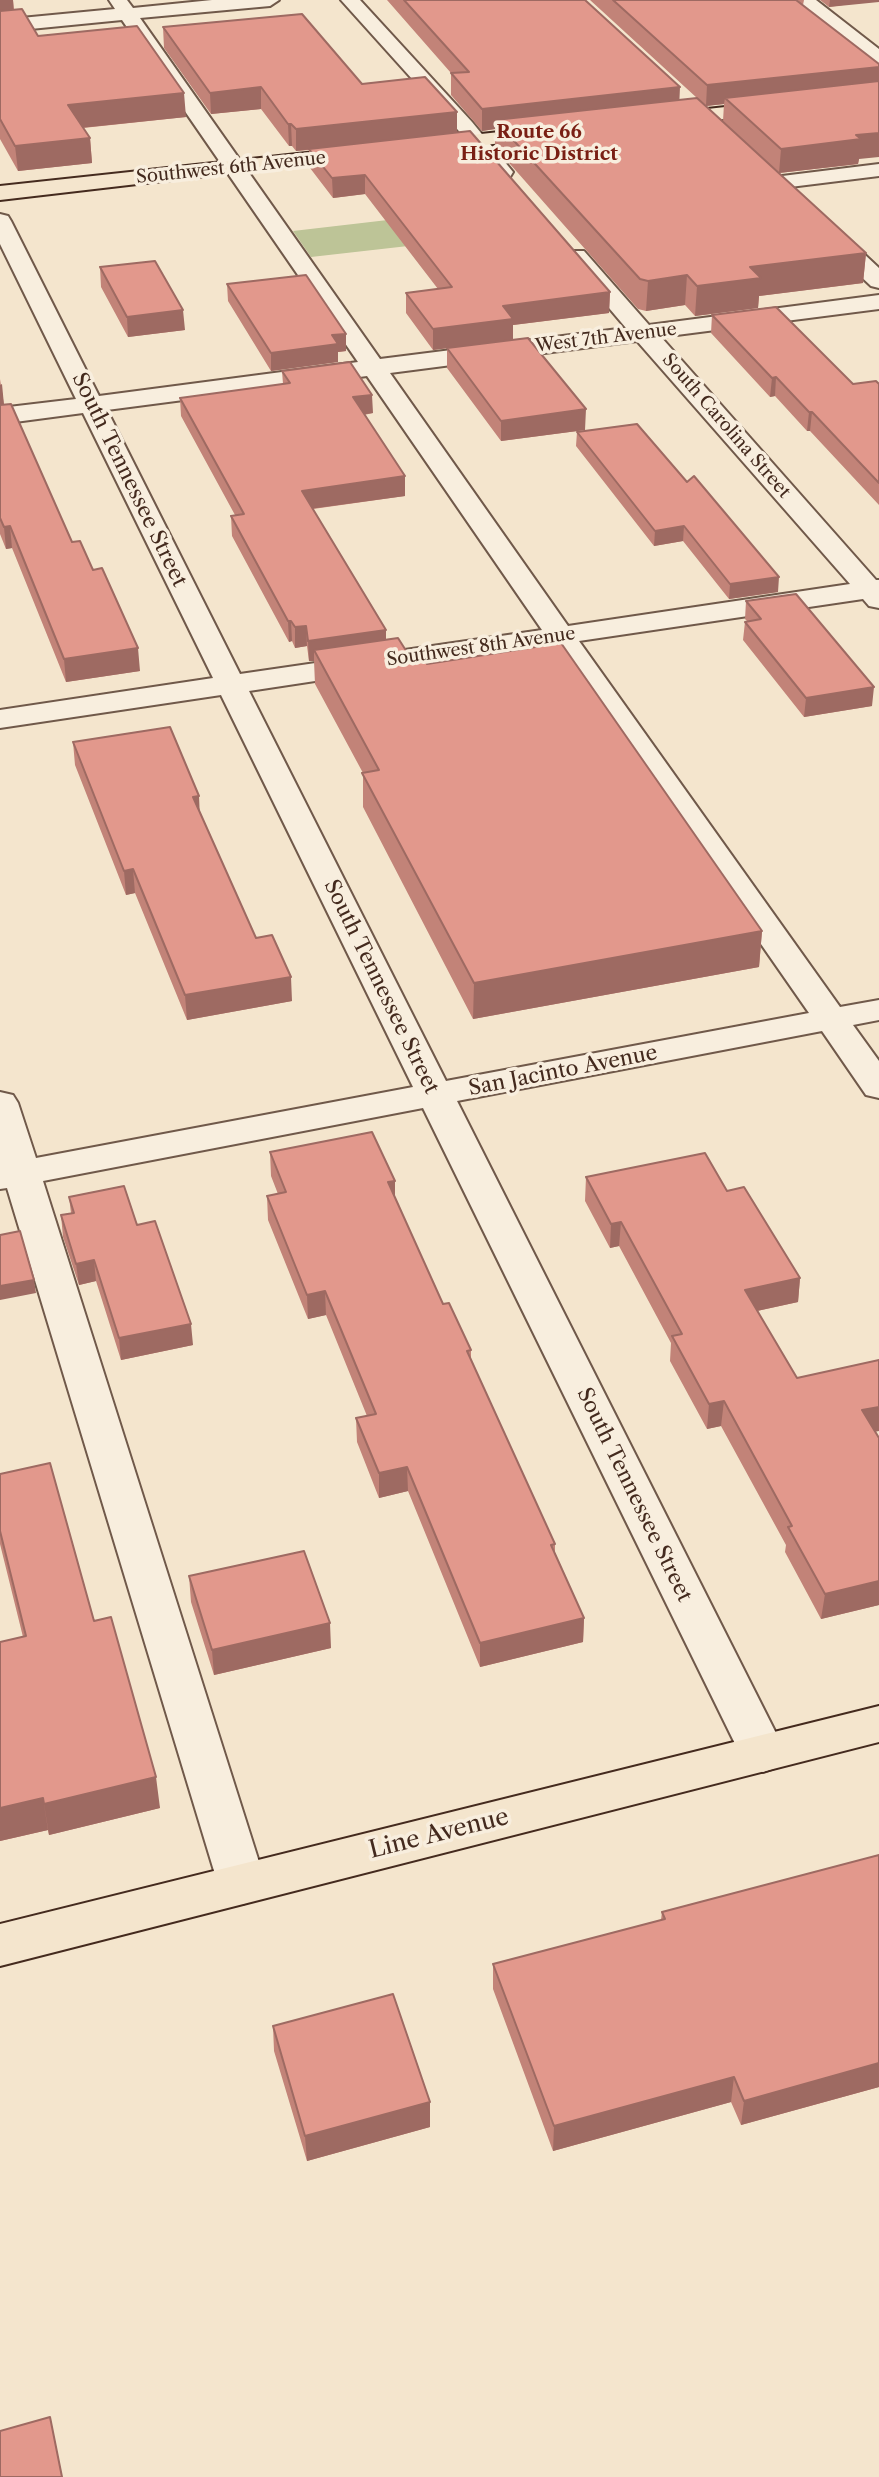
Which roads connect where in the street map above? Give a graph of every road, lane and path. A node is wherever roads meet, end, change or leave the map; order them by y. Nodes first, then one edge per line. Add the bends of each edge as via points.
1 (270, 0) edge
2 (350, 0) edge
3 (804, 0) edge
4 (171, 5) edge
5 (124, 7) edge
6 (0, 26) edge
7 (879, 59) edge
8 (879, 96) edge
9 (682, 99) edge
10 (701, 116) junction
11 (638, 123) edge
12 (570, 130) edge
13 (719, 133) edge
14 (477, 141) junction
15 (409, 148) edge
16 (382, 151) edge
17 (755, 166) edge
18 (234, 167) junction
19 (879, 170) edge
20 (774, 183) junction
21 (515, 187) edge
22 (0, 193) edge
23 (793, 201) edge
24 (813, 220) edge
25 (0, 221) edge
26 (561, 239) edge
27 (879, 281) edge
28 (879, 302) edge
29 (644, 333) junction
30 (373, 368) junction
31 (92, 404) junction
32 (0, 416) edge
33 (876, 592) edge
34 (560, 635) junction
35 (230, 684) junction
36 (0, 719) edge
37 (879, 1010) edge
38 (833, 1019) junction
39 (879, 1087) edge
40 (435, 1095) junction
41 (0, 1102) edge
42 (11, 1175) edge
43 (879, 1724) edge
44 (763, 1753) junction
45 (242, 1884) junction
46 (0, 1945) edge

1 - 4 street
2 - 14 street
3 - 7 street
4 - 5 street
5 - 6 street
5 - 18 street
8 - 10 main road
9 - 10 street
10 - 11 main road
10 - 13 street
12 - 14 main road
14 - 15 main road
14 - 21 street
16 - 18 main road, Southwest 6th Avenue
17 - 20 street
18 - 22 main road, Southwest 6th Avenue
18 - 30 street
19 - 20 street
20 - 23 street
24 - 27 street
25 - 31 street, South Tennessee Street
26 - 29 street, South Carolina Street
28 - 29 street, West 7th Avenue
29 - 30 street, West 7th Avenue
29 - 33 street, South Carolina Street
30 - 31 street, West 7th Avenue
30 - 34 street
31 - 32 street, West 7th Avenue
31 - 35 street, South Tennessee Street
33 - 34 street, Southwest 8th Avenue
34 - 35 street, Southwest 8th Avenue
34 - 38 street
35 - 36 street, Southwest 8th Avenue
35 - 40 street, South Tennessee Street
37 - 38 street, San Jacinto Avenue
38 - 39 street
38 - 40 street, San Jacinto Avenue
40 - 42 street, San Jacinto Avenue
40 - 44 street, South Tennessee Street
41 - 42 street
42 - 45 street
43 - 44 main road, Line Avenue
44 - 45 main road, Line Avenue
45 - 46 main road, Line Avenue

